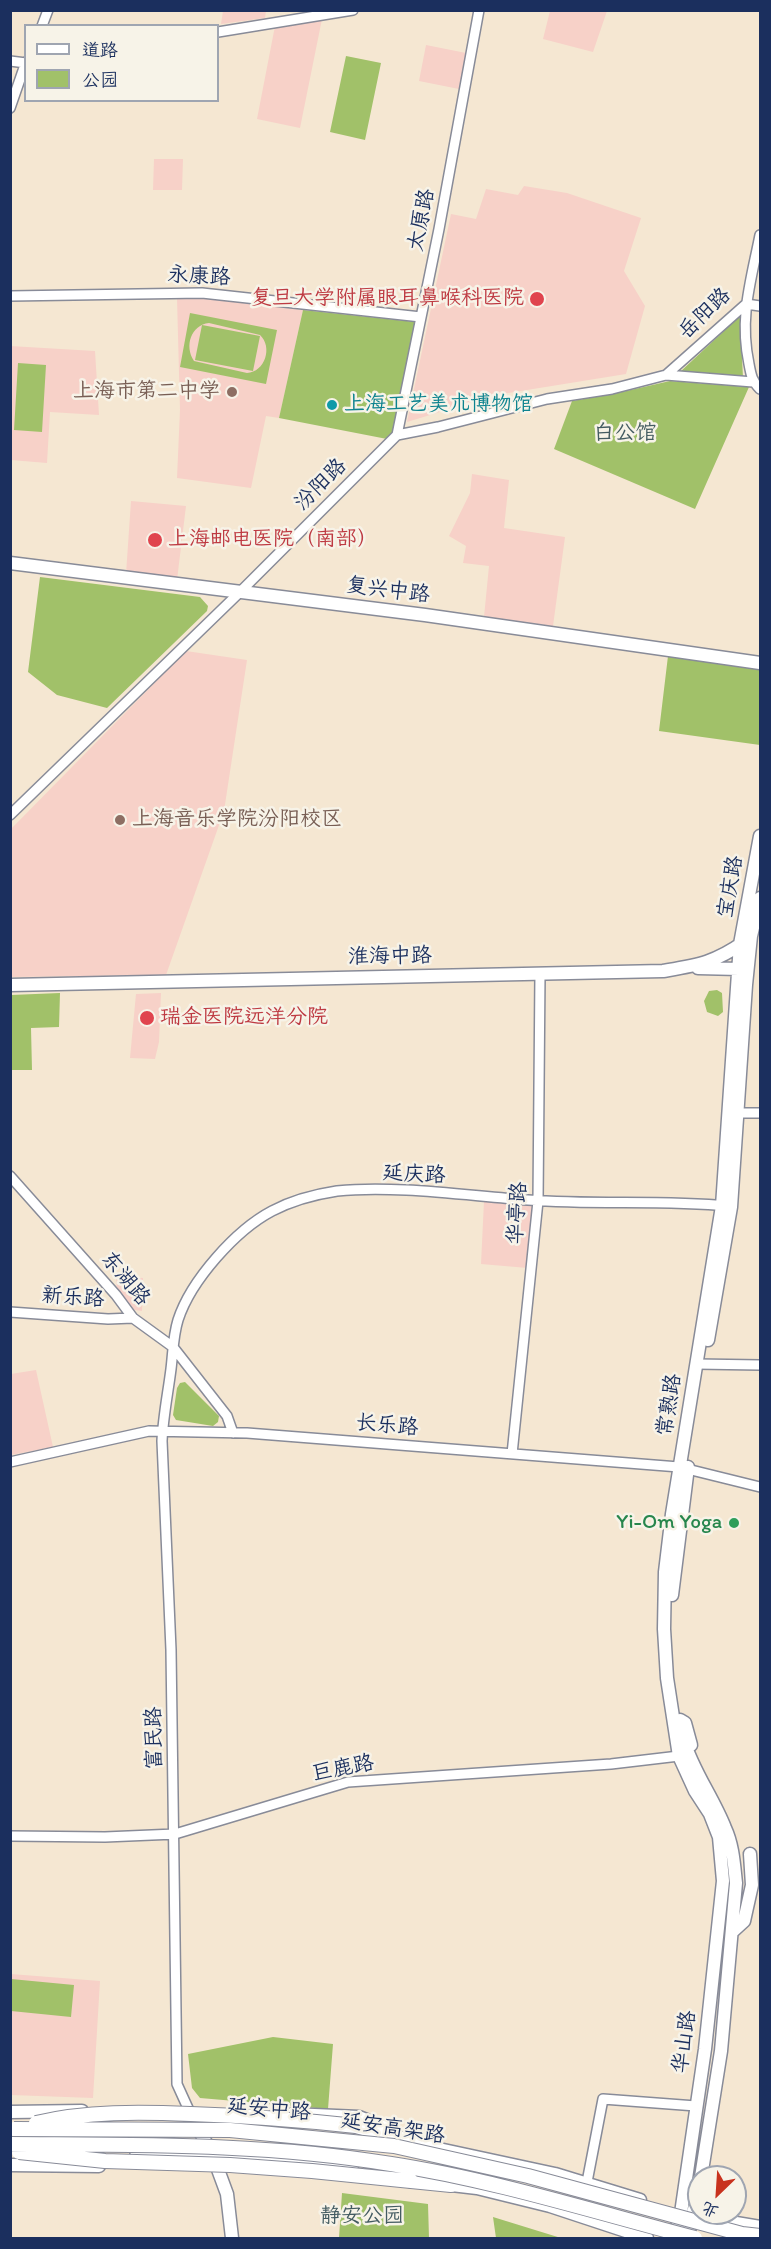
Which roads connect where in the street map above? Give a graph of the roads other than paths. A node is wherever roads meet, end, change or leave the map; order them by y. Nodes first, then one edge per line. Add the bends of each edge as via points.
1 (353, 10) edge
2 (479, 10) edge
3 (219, 32) edge
4 (24, 66) edge
5 (10, 108) edge
6 (760, 235) edge
7 (10, 296) edge
8 (746, 304) junction
9 (760, 306) edge
10 (421, 317) junction
11 (666, 375) junction
12 (757, 385) edge
13 (397, 435) junction
14 (10, 563) edge
15 (241, 591) junction
16 (760, 663) edge
17 (10, 815) edge
18 (760, 836) edge
19 (760, 898) edge
20 (756, 933) edge
21 (740, 944) junction
22 (682, 968) junction
23 (738, 969) junction
24 (540, 973) junction
25 (10, 984) edge
26 (733, 1113) junction
27 (760, 1113) edge
28 (10, 1176) edge
29 (538, 1201) junction
30 (726, 1206) junction
31 (10, 1312) edge
32 (133, 1318) junction
33 (173, 1347) junction
34 (700, 1364) junction
35 (760, 1365) edge
36 (163, 1431) junction
37 (233, 1433) junction
38 (512, 1454) junction
39 (10, 1462) edge
40 (683, 1469) junction
41 (760, 1487) edge
42 (680, 1720) junction
43 (683, 1754) junction
44 (175, 1834) junction
45 (10, 1836) edge
46 (755, 1853) edge
47 (734, 1858) junction
48 (720, 1863) junction
49 (732, 1932) junction
50 (696, 2106) junction
51 (187, 2110) junction
52 (10, 2112) edge
53 (196, 2124) junction
54 (12, 2128) edge
55 (10, 2144) edge
56 (434, 2148) junction
57 (10, 2151) edge
58 (10, 2156) edge
59 (215, 2161) junction
60 (10, 2165) edge
61 (691, 2165) edge
62 (704, 2165) edge
63 (587, 2182) junction
64 (451, 2185) junction
65 (687, 2215) joint
66 (760, 2236) edge
67 (232, 2238) edge
68 (647, 2238) edge
69 (674, 2238) edge
70 (695, 2238) edge

1 - 3 street
2 - 10 street, 太原路
4 - 5 street
6 - 8 street, 岳阳路
7 - 10 street, 永康路 via 202,293
8 - 9 street
8 - 11 street, 岳阳路
8 - 12 street via 744,340
10 - 13 street, 太原路
11 - 12 street
11 - 13 street
13 - 15 street, 汾阳路
14 - 15 main road, 复兴中路
15 - 16 main road, 复兴中路
15 - 17 street, 汾阳路
18 - 21 main road, 宝庆路
19 - 20 main road, 宝庆路
20 - 21 main road, 淮海中路
20 - 26 main road, 常熟路
21 - 22 main road, 淮海中路 via 725,956
21 - 23 main road, 常熟路
22 - 23 main road
22 - 24 main road, 淮海中路
23 - 26 main road, 常熟路
24 - 25 main road, 淮海中路
24 - 29 street, 华亭路
26 - 27 street
26 - 30 main road, 常熟路
28 - 32 street, 东湖路
29 - 30 street, 延庆路
29 - 33 street, 延庆路 via 390,1190 337,1191 272,1211 235,1239 201,1277 179,1319
29 - 38 street, 华亭路
30 - 34 main road, 常熟路
31 - 32 street, 新乐路 via 108,1320
32 - 33 street, 东湖路
33 - 36 street, 富民路
33 - 37 street, 东湖路 via 227,1416
34 - 35 street
34 - 40 main road, 常熟路
36 - 37 street, 长乐路
36 - 39 street, 长乐路
36 - 44 street, 富民路
37 - 38 street, 长乐路
38 - 40 street, 长乐路
40 - 41 street, 长乐路
40 - 42 main road, 常熟路 via 671,1612
40 - 43 main road, 常熟路 via 664,1572 667,1678
42 - 43 main road, 常熟路
42 - 47 main road, 常熟路 via 685,1723 694,1751 731,1825 737,1849
43 - 44 street, 巨鹿路 via 611,1764 348,1782
43 - 47 main road, 常熟路 via 726,1829
43 - 48 main road, 常熟路 via 695,1791 710,1814 718,1837
44 - 45 street, 巨鹿路
44 - 51 street, 富民路 via 177,2084
46 - 47 main road
46 - 49 main road via 744,1921
47 - 48 main road
47 - 49 main road, 华山路
48 - 50 main road, 华山路 via 721,1903
49 - 62 main road, 华山路 via 721,2050
50 - 61 main road, 华山路
50 - 63 street via 603,2099
51 - 52 main road
51 - 53 street, 富民路
51 - 56 main road via 359,2117
53 - 54 main road, 延安中路
53 - 56 main road, 延安中路
53 - 59 main road
54 - 56 highway, bridge via 65,2116 145,2113 260,2117 356,2126
54 - 66 highway, 延安高架路, bridge via 230,2130 394,2146
55 - 70 highway, 延安高架路, bridge via 254,2149 392,2164
56 - 63 main road, 延安中路
57 - 64 highway, bridge via 105,2161 300,2170
58 - 59 main road
59 - 60 main road
59 - 64 main road via 362,2170
59 - 67 main road via 227,2194
63 - 65 main road, 延安中路
64 - 68 main road via 477,2187 549,2206
65 - 69 main road, 华山路

